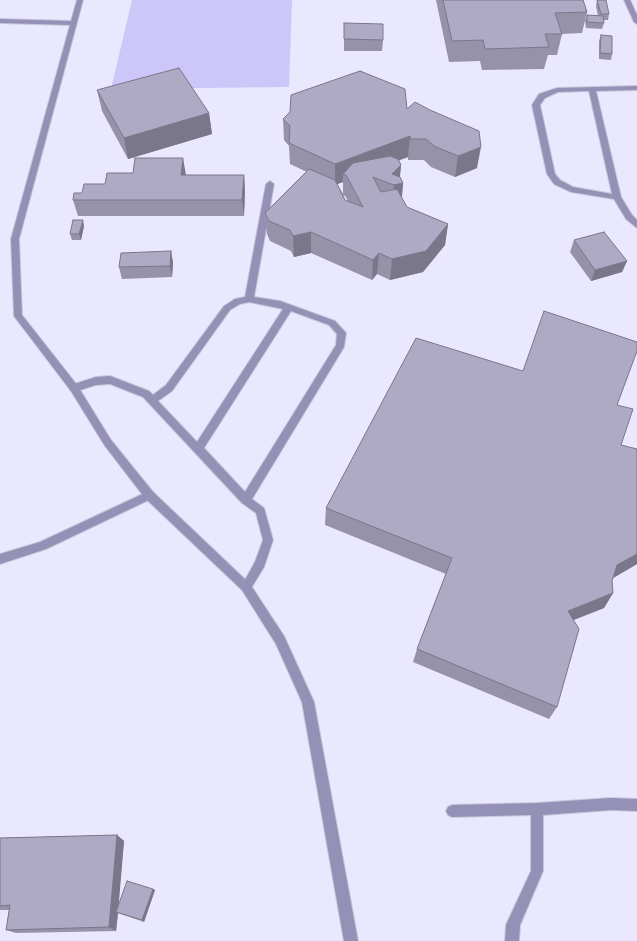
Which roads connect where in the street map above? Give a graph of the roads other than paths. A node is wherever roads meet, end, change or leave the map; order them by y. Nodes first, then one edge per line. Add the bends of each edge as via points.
1 (80, 0) edge
2 (627, 0) edge
3 (0, 21) edge
4 (73, 22) junction
5 (637, 22) edge
6 (637, 88) edge
7 (592, 89) junction
8 (270, 184) dead end
9 (617, 197) junction
10 (637, 225) edge
11 (249, 299) junction
12 (289, 307) junction
13 (74, 388) junction
14 (152, 400) junction
15 (198, 449) junction
16 (149, 495) junction
17 (246, 500) junction
18 (0, 559) edge
19 (246, 587) junction
20 (637, 805) edge
21 (538, 808) junction
22 (452, 811) dead end
23 (351, 941) edge
24 (512, 941) edge

1 - 4 street
2 - 5 street
3 - 4 street
4 - 13 street via 15,239 18,316
6 - 7 street
7 - 9 street
7 - 9 street via 557,90 542,96 536,105 551,174 558,182 571,189
8 - 11 street
9 - 10 street
11 - 12 street
11 - 14 street via 238,301 227,308 169,388
12 - 15 street
12 - 17 street via 332,323 342,333 341,346
13 - 14 street via 96,381 110,380 146,394
13 - 16 street via 108,443
14 - 15 street
15 - 17 street
16 - 18 street via 42,546
16 - 19 street
17 - 19 street via 260,511 268,540 260,564
19 - 23 street via 280,640 308,702
20 - 21 street
21 - 22 street
21 - 24 street via 537,871 513,926

